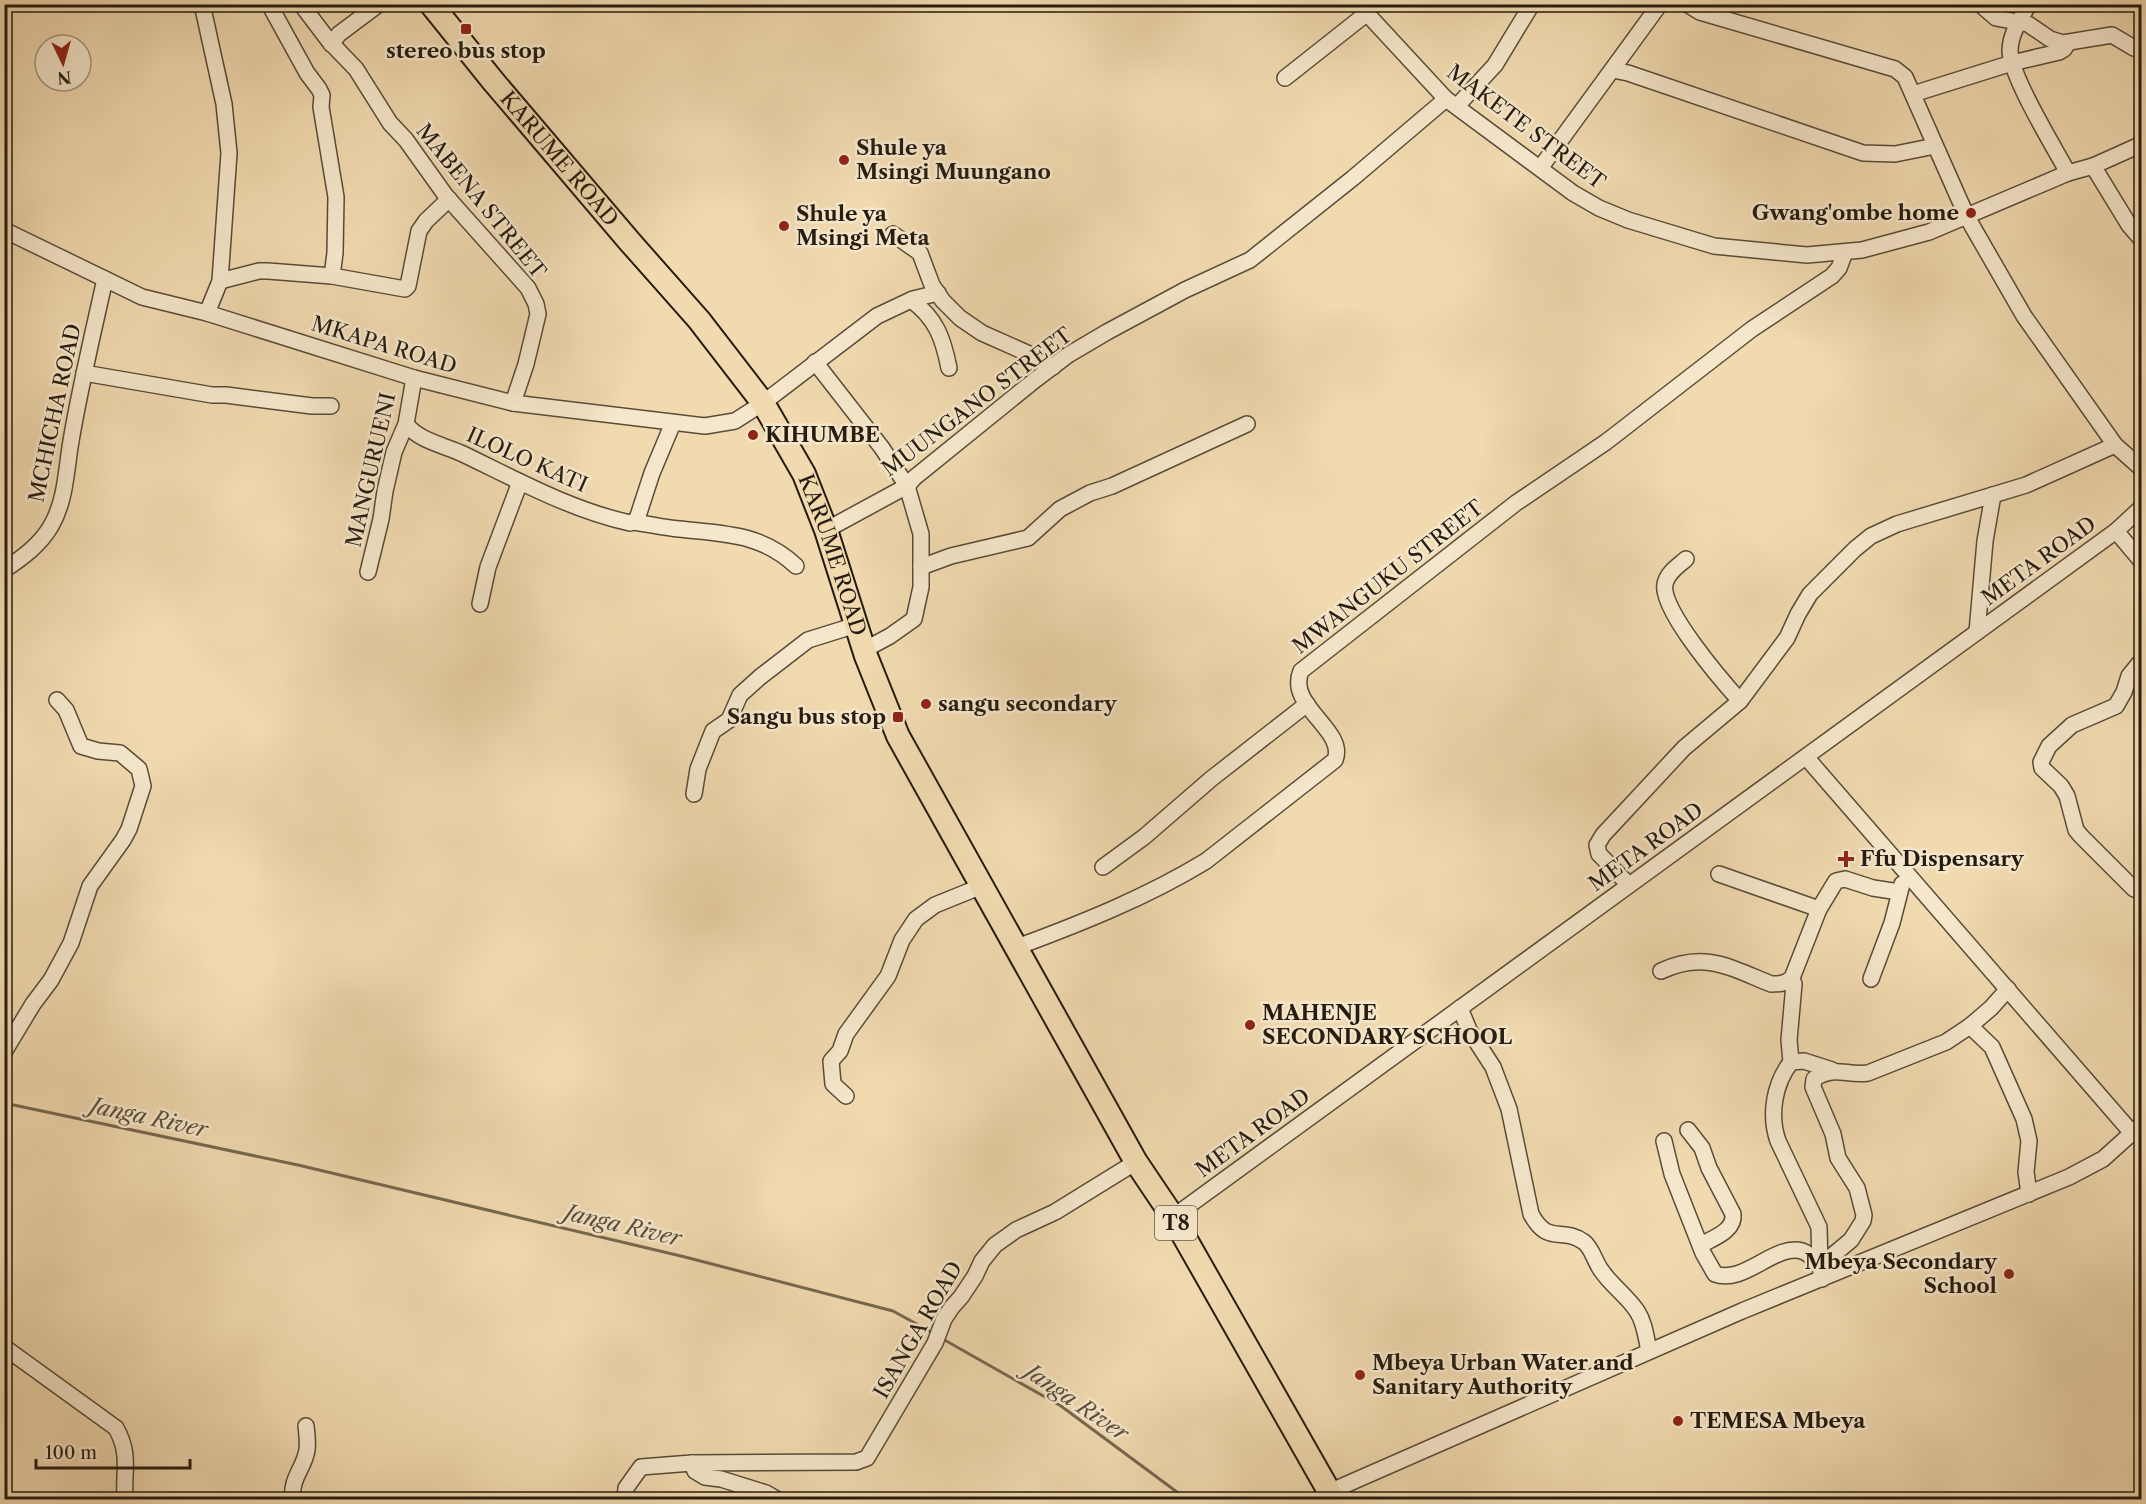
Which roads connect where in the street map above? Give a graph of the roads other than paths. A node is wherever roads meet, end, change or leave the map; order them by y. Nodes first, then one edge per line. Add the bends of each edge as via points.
1 (202, 4) edge
2 (270, 4) edge
3 (301, 4) edge
4 (379, 4) edge
5 (431, 4) edge
6 (1532, 4) edge
7 (1660, 4) edge
8 (1687, 4) edge
9 (1980, 4) edge
10 (2030, 4) edge
11 (1362, 9) edge
12 (2019, 22) junction
13 (330, 43) junction
14 (2068, 43) junction
15 (2142, 49) edge
16 (2012, 63) junction
17 (1613, 70) junction
18 (1285, 78) dead end
19 (1913, 94) junction
20 (1452, 103) junction
21 (2142, 144) edge
22 (1935, 146) junction
23 (2093, 165) junction
24 (1541, 167) junction
25 (2068, 173) junction
26 (449, 199) junction
27 (1967, 217) junction
28 (4, 230) edge
29 (893, 234) dead end
30 (2142, 240) edge
31 (1845, 252) junction
32 (332, 276) junction
33 (105, 279) junction
34 (220, 281) junction
35 (938, 293) junction
36 (911, 300) junction
37 (207, 313) junction
38 (815, 362) junction
39 (1053, 367) junction
40 (949, 368) dead end
41 (84, 373) junction
42 (414, 378) junction
43 (513, 403) junction
44 (764, 403) junction
45 (331, 406) dead end
46 (673, 423) junction
47 (406, 424) junction
48 (1247, 424) dead end
49 (2115, 445) junction
50 (2142, 469) edge
51 (520, 482) junction
52 (907, 486) junction
53 (1993, 495) junction
54 (2142, 507) edge
55 (634, 521) junction
56 (826, 530) junction
57 (2116, 531) junction
58 (1686, 559) dead end
59 (2142, 562) edge
60 (796, 566) dead end
61 (921, 567) junction
62 (4, 570) edge
63 (368, 572) dead end
64 (480, 604) dead end
65 (856, 625) junction
66 (1977, 632) junction
67 (864, 650) junction
68 (2142, 660) edge
69 (57, 700) dead end
70 (1740, 701) junction
71 (1307, 704) junction
72 (1806, 757) junction
73 (694, 794) dead end
74 (1103, 867) dead end
75 (1907, 873) junction
76 (1719, 874) dead end
77 (1629, 885) junction
78 (982, 886) junction
79 (2142, 890) edge
80 (1899, 892) junction
81 (1819, 909) junction
82 (1017, 947) junction
83 (1661, 971) dead end
84 (1792, 978) junction
85 (1871, 980) dead end
86 (2008, 989) junction
87 (1460, 1008) junction
88 (1970, 1026) junction
89 (4, 1052) edge
90 (1791, 1062) junction
91 (1832, 1070) junction
92 (846, 1096) dead end
93 (2137, 1129) edge
94 (1688, 1130) dead end
95 (1664, 1141) dead end
96 (1136, 1162) junction
97 (2029, 1194) junction
98 (1173, 1217) junction
99 (1701, 1245) junction
100 (1821, 1272) junction
101 (4, 1347) edge
102 (1649, 1351) junction
103 (306, 1426) dead end
104 (692, 1463) junction
105 (1327, 1497) edge
106 (125, 1500) edge
107 (293, 1500) edge
108 (625, 1500) edge
109 (778, 1500) edge

1 - 34 street via 224,104 229,153
2 - 32 street via 322,95 336,197
3 - 13 street, MABENA STREET
4 - 13 street
5 - 44 highway, KARUME ROAD / T8 via 699,320
6 - 20 street, MUUNGANO STREET via 1495,65
7 - 17 street
8 - 19 street via 1700,12 1895,69 1905,77
9 - 12 street via 1996,18
10 - 12 street
11 - 18 street
11 - 20 street, MAKETE STREET
12 - 14 street
12 - 16 street via 2010,50
13 - 26 street, MABENA STREET via 356,69 390,123
14 - 15 street via 2112,35
14 - 16 street via 2059,52
16 - 19 street
16 - 25 street
17 - 22 street via 1863,153 1895,154
17 - 24 street
19 - 22 street
20 - 24 street, MAKETE STREET
20 - 39 street, MUUNGANO STREET via 1250,260 1107,332
21 - 23 street, MAKETE STREET
22 - 27 street
23 - 25 street, MAKETE STREET
23 - 30 street
24 - 31 street, MAKETE STREET via 1599,208 1714,246 1807,255
25 - 27 street, MAKETE STREET
26 - 32 street via 419,231 408,288
26 - 43 street, MABENA STREET via 528,288 536,304 538,314
27 - 31 street, MAKETE STREET via 1929,232
27 - 49 street via 2024,316
28 - 33 street, MKAPA ROAD
29 - 35 street via 920,253
31 - 71 street, MWANGUKU STREET via 1832,276 1752,329 1606,442 1516,503 1301,671 1299,693
32 - 34 street via 259,271
33 - 37 street, MKAPA ROAD via 142,297
33 - 41 street, MCHICHA ROAD
34 - 37 street
35 - 36 street, MKAPA ROAD
35 - 39 street via 960,318 982,333
36 - 38 street, MKAPA ROAD via 877,316
36 - 40 street via 936,325
37 - 42 street, MKAPA ROAD
38 - 44 street, MKAPA ROAD
38 - 52 street
39 - 52 street, MUUNGANO STREET
41 - 45 street via 212,395
41 - 62 street, MCHICHA ROAD via 61,502 44,537
42 - 43 street, MKAPA ROAD
42 - 47 street, MANGURUENI
43 - 46 street, MKAPA ROAD
44 - 46 street, MKAPA ROAD via 735,421 705,426
44 - 56 highway, KARUME ROAD / T8 via 804,474
46 - 55 street
47 - 51 street, ILOLO KATI via 423,438
47 - 63 street, MANGURUENI via 394,452
48 - 61 street via 1090,493 1060,509 1028,538
49 - 50 street
49 - 53 street via 2026,485
51 - 55 street, ILOLO KATI via 572,505 625,522
51 - 64 street via 488,567
52 - 56 street, MUUNGANO STREET
52 - 61 street via 921,534
53 - 66 street
53 - 70 street via 1897,524 1855,549 1810,594 1770,664
54 - 57 street, META ROAD
55 - 60 street, ILOLO KATI via 754,540 770,546
56 - 65 highway, KARUME ROAD / T8
57 - 59 street
57 - 66 street, META ROAD
58 - 70 street via 1669,575 1666,600 1718,677
61 - 67 street via 914,619
65 - 67 highway, KARUME ROAD / T8
65 - 73 street via 808,640 740,695 729,720 713,731 698,769
66 - 72 street, META ROAD
67 - 78 highway, KARUME ROAD / T8 via 898,736
68 - 79 street via 2129,676 2116,706 2072,725 2049,746 2041,762 2067,796 2076,830 2134,889
69 - 89 street via 66,710 81,746 120,753 139,769 143,786 129,829 90,886 66,952
70 - 77 street via 1684,748 1603,835 1599,854
71 - 74 street
71 - 82 street, MWANGUKU STREET via 1334,742 1335,760 1184,874
72 - 75 street
72 - 77 street, META ROAD
75 - 80 street
75 - 86 street
76 - 81 street
77 - 87 street, META ROAD
78 - 82 highway, KARUME ROAD / T8
78 - 92 street via 928,909 905,935 888,976 831,1061 833,1084
80 - 81 street via 1839,879
80 - 85 street
81 - 84 street
82 - 96 highway, T8
83 - 84 street via 1701,960 1770,984
84 - 90 street
86 - 88 street
86 - 93 street
87 - 98 street, META ROAD
87 - 102 street via 1493,1067 1509,1109 1534,1221 1554,1235 1574,1236 1587,1244 1609,1282 1638,1312
88 - 91 street via 1946,1042 1868,1073
88 - 97 street via 1992,1047 2024,1119 2029,1141
90 - 91 street via 1804,1061
90 - 100 street via 1782,1073 1778,1088 1774,1130 1819,1227
91 - 100 street via 1816,1077 1813,1087 1826,1114 1838,1158 1857,1188 1864,1215 1851,1240
93 - 97 street via 2103,1159
94 - 99 street via 1702,1148 1734,1221
95 - 99 street via 1672,1174
96 - 98 highway, T8
96 - 104 street, ISANGA ROAD via 995,1245 944,1319 935,1343 867,1458 856,1462
97 - 100 street
98 - 105 highway, T8
99 - 100 street via 1718,1276 1735,1274 1782,1252 1796,1250 1807,1253
100 - 102 street
101 - 106 street via 116,1428 126,1454
102 - 105 street
103 - 107 street via 307,1449 296,1473
104 - 108 street via 641,1467 626,1488
104 - 109 street via 695,1471 705,1477 766,1493

